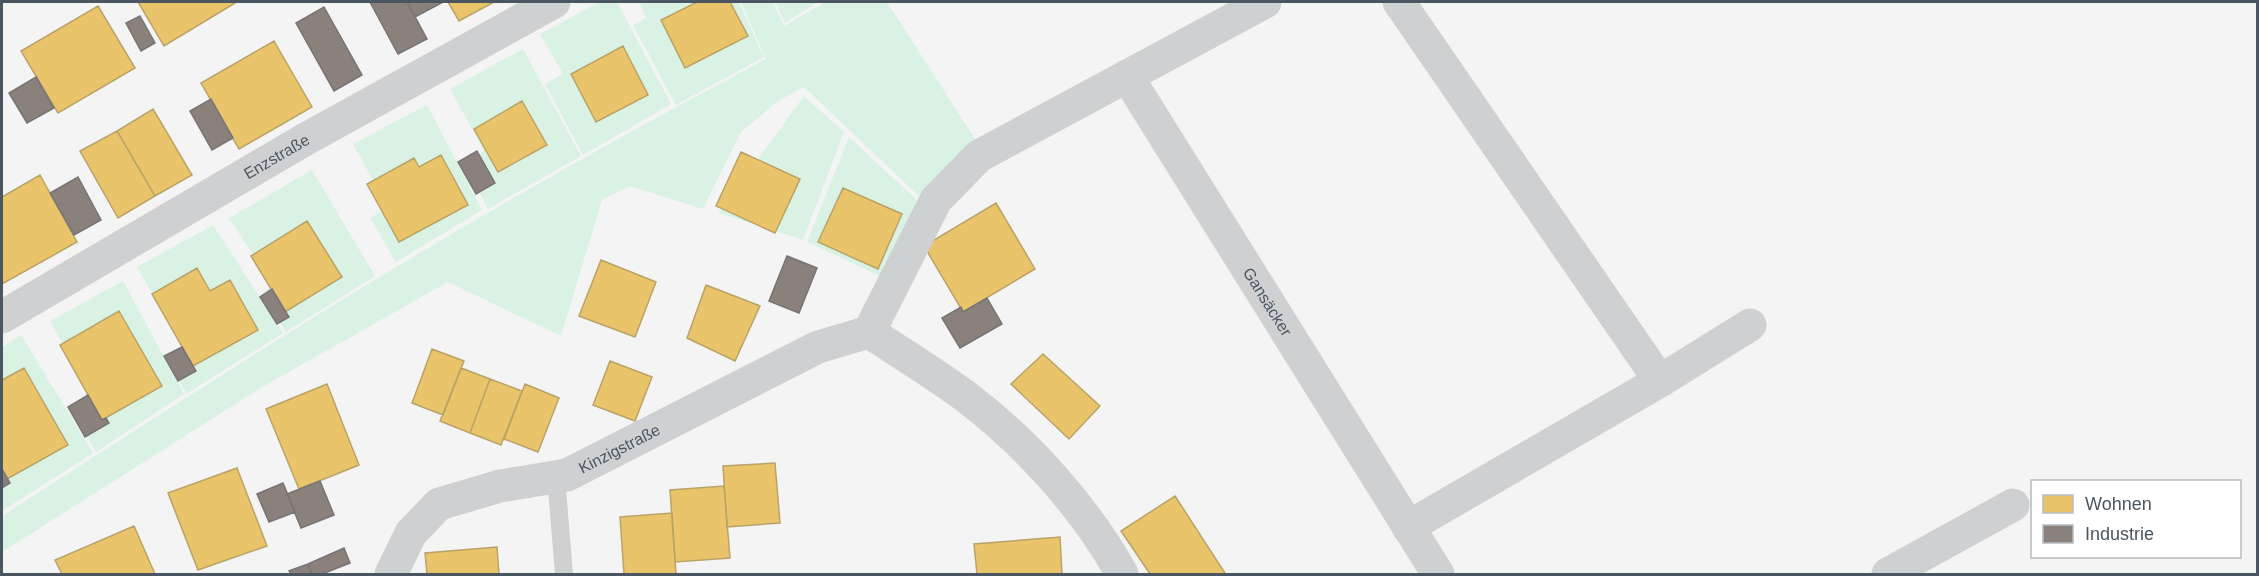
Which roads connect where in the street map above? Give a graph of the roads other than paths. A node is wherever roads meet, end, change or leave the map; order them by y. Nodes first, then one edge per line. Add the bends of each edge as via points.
1 (554, 2) edge
2 (1265, 2) edge
3 (1400, 2) edge
4 (1127, 75) junction
5 (2, 316) edge
6 (1750, 325) dead end
7 (869, 332) junction
8 (1660, 381) junction
9 (556, 477) junction
10 (2013, 505) dead end
11 (1408, 527) junction
12 (391, 574) edge
13 (564, 574) edge
14 (1122, 574) edge
15 (1438, 574) edge
16 (1888, 574) edge

1 - 5 street, Enzstraße via 304,140
2 - 4 street
3 - 8 street
4 - 7 street via 979,156 936,200
4 - 11 street, Gansäcker
6 - 8 street
7 - 9 street, Kinzigstraße via 818,347 567,475
7 - 14 street via 966,396 1040,461 1108,549
8 - 11 street
9 - 12 street, Kinzigstraße via 500,486 439,504 411,533
9 - 13 lane
10 - 16 street
11 - 15 street, Gansäcker

